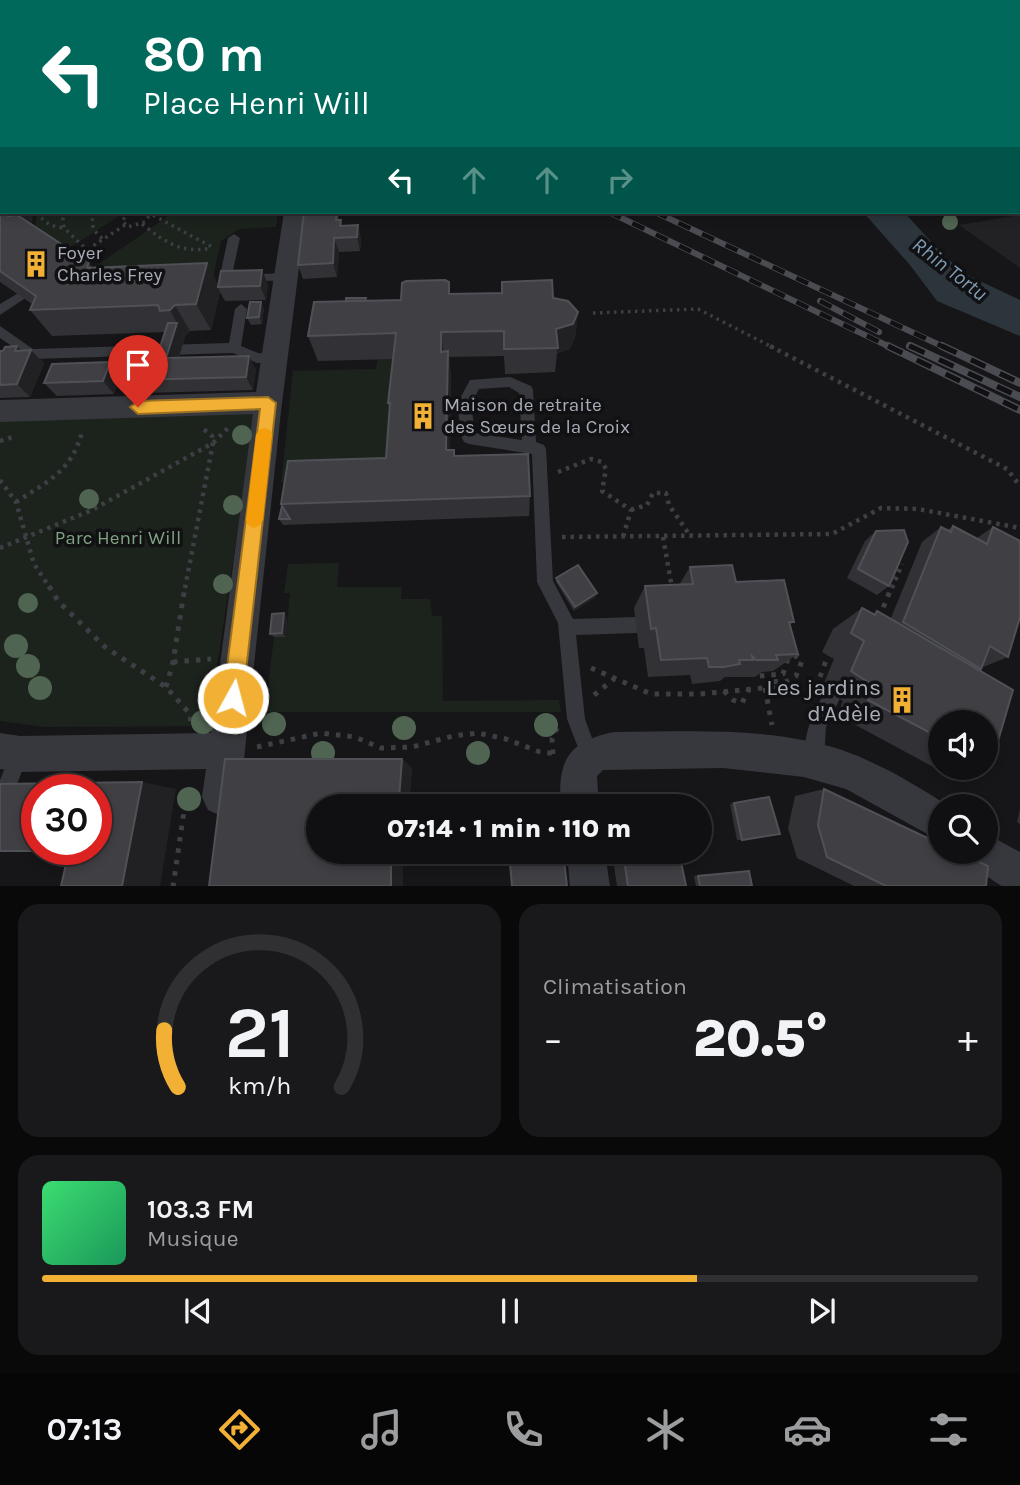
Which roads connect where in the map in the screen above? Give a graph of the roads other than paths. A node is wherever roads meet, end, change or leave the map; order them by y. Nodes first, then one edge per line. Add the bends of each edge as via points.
1 (295, 214) edge
2 (233, 245) road end
3 (285, 277) junction
4 (20, 296) edge
5 (241, 309) dead end
6 (0, 310) edge
7 (0, 331) edge
8 (234, 348) junction
9 (274, 358) junction
10 (268, 403) junction
11 (0, 411) edge
12 (529, 447) junction
13 (636, 625) dead end
14 (566, 627) junction
15 (832, 694) dead end
16 (209, 746) junction
17 (10, 752) edge
18 (590, 757) junction
19 (815, 762) junction
20 (579, 794) edge
21 (0, 804) edge
22 (928, 814) edge
23 (217, 832) edge
24 (998, 861) edge
25 (587, 864) edge
26 (1020, 875) edge
27 (590, 886) edge

1 - 3 street
2 - 3 lane via 225,280
3 - 9 street
4 - 6 lane
5 - 8 lane
7 - 8 lane via 32,354
8 - 9 lane via 257,358
9 - 10 street
10 - 11 street
10 - 16 street
12 - 12 lane via 469,438 464,404 475,384 510,382 526,390
12 - 14 lane via 539,449 545,582
13 - 14 lane
14 - 18 lane via 576,719
15 - 19 lane via 817,726
16 - 17 street
16 - 23 street
17 - 21 lane
18 - 19 street via 614,750 774,752
18 - 20 street via 582,764 577,780
19 - 22 street via 903,798
24 - 26 street
25 - 27 street

